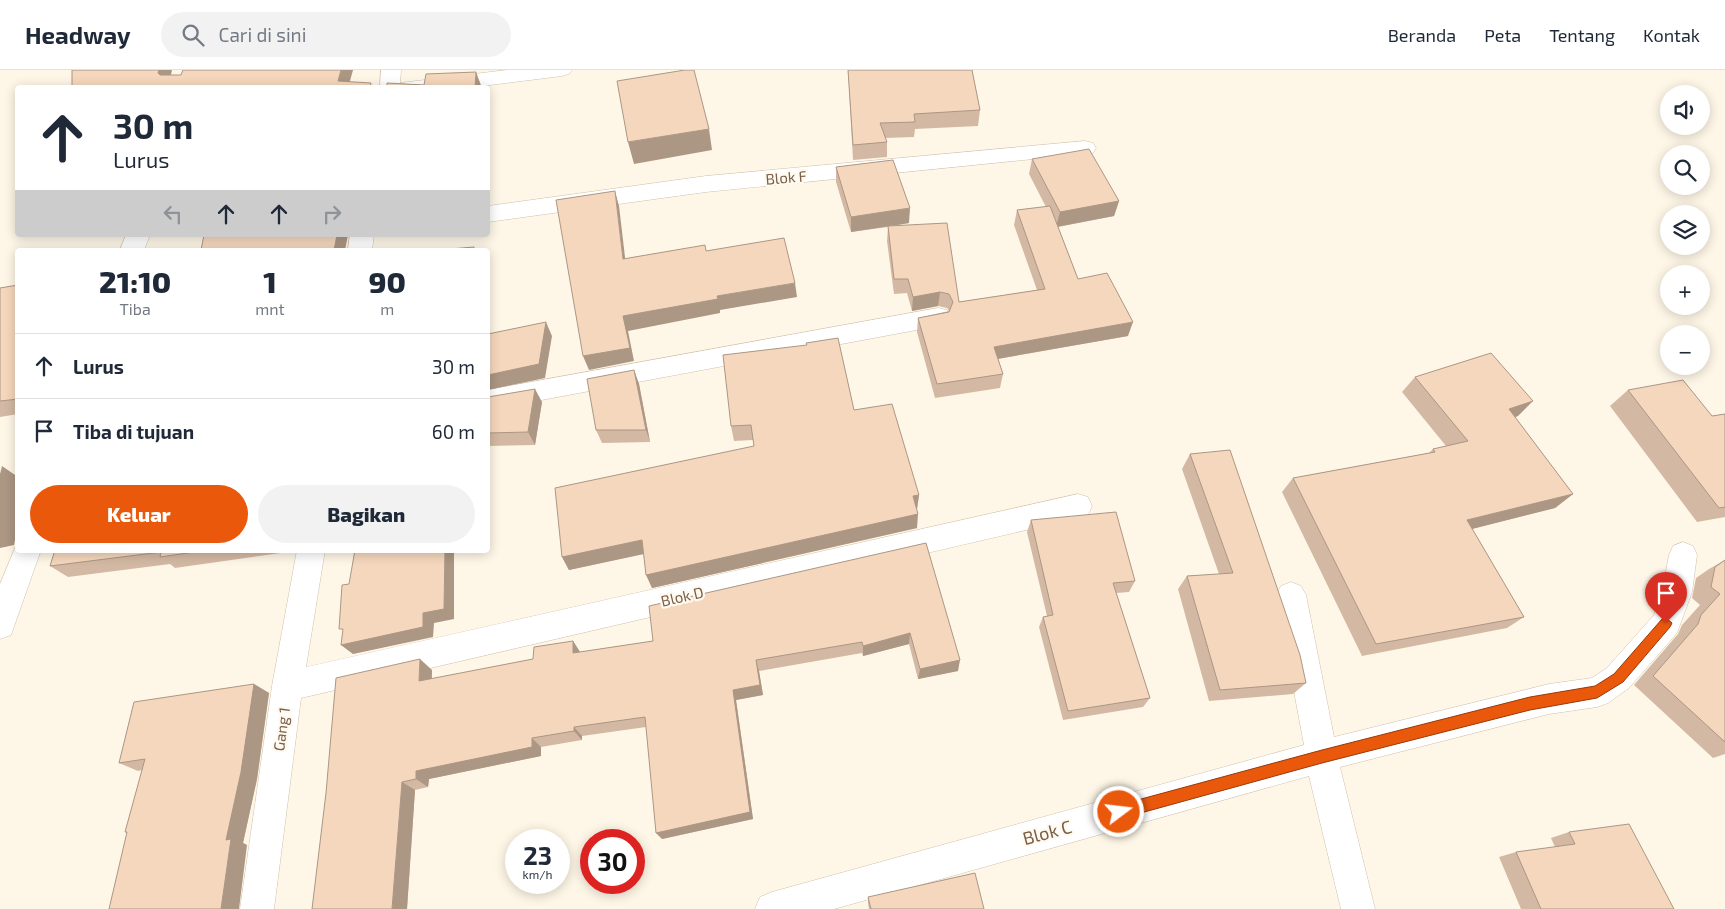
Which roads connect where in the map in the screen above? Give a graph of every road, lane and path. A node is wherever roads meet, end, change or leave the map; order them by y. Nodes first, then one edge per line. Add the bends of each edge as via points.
1 (391, 70) edge
2 (562, 70) edge
3 (390, 85) edge
4 (432, 85) edge
5 (1085, 148) edge
6 (490, 214) edge
7 (938, 317) edge
8 (490, 400) edge
9 (1078, 506) dead end
10 (25, 553) edge
11 (311, 553) edge
12 (1683, 555) dead end
13 (1291, 595) dead end
14 (0, 625) edge
15 (287, 686) junction
16 (1322, 756) junction
17 (257, 909) edge
18 (772, 909) edge
19 (1358, 909) edge

1 - 3 street
2 - 4 street
5 - 6 street, Blok F via 706,184
7 - 8 street
9 - 15 street, Blok D
10 - 14 street
11 - 15 street, Gang 1
12 - 16 street, Blok C via 1677,592 1666,623 1618,678 1597,692 1549,699
13 - 16 street
15 - 17 street, Gang 1
16 - 18 street, Blok C
16 - 19 street

